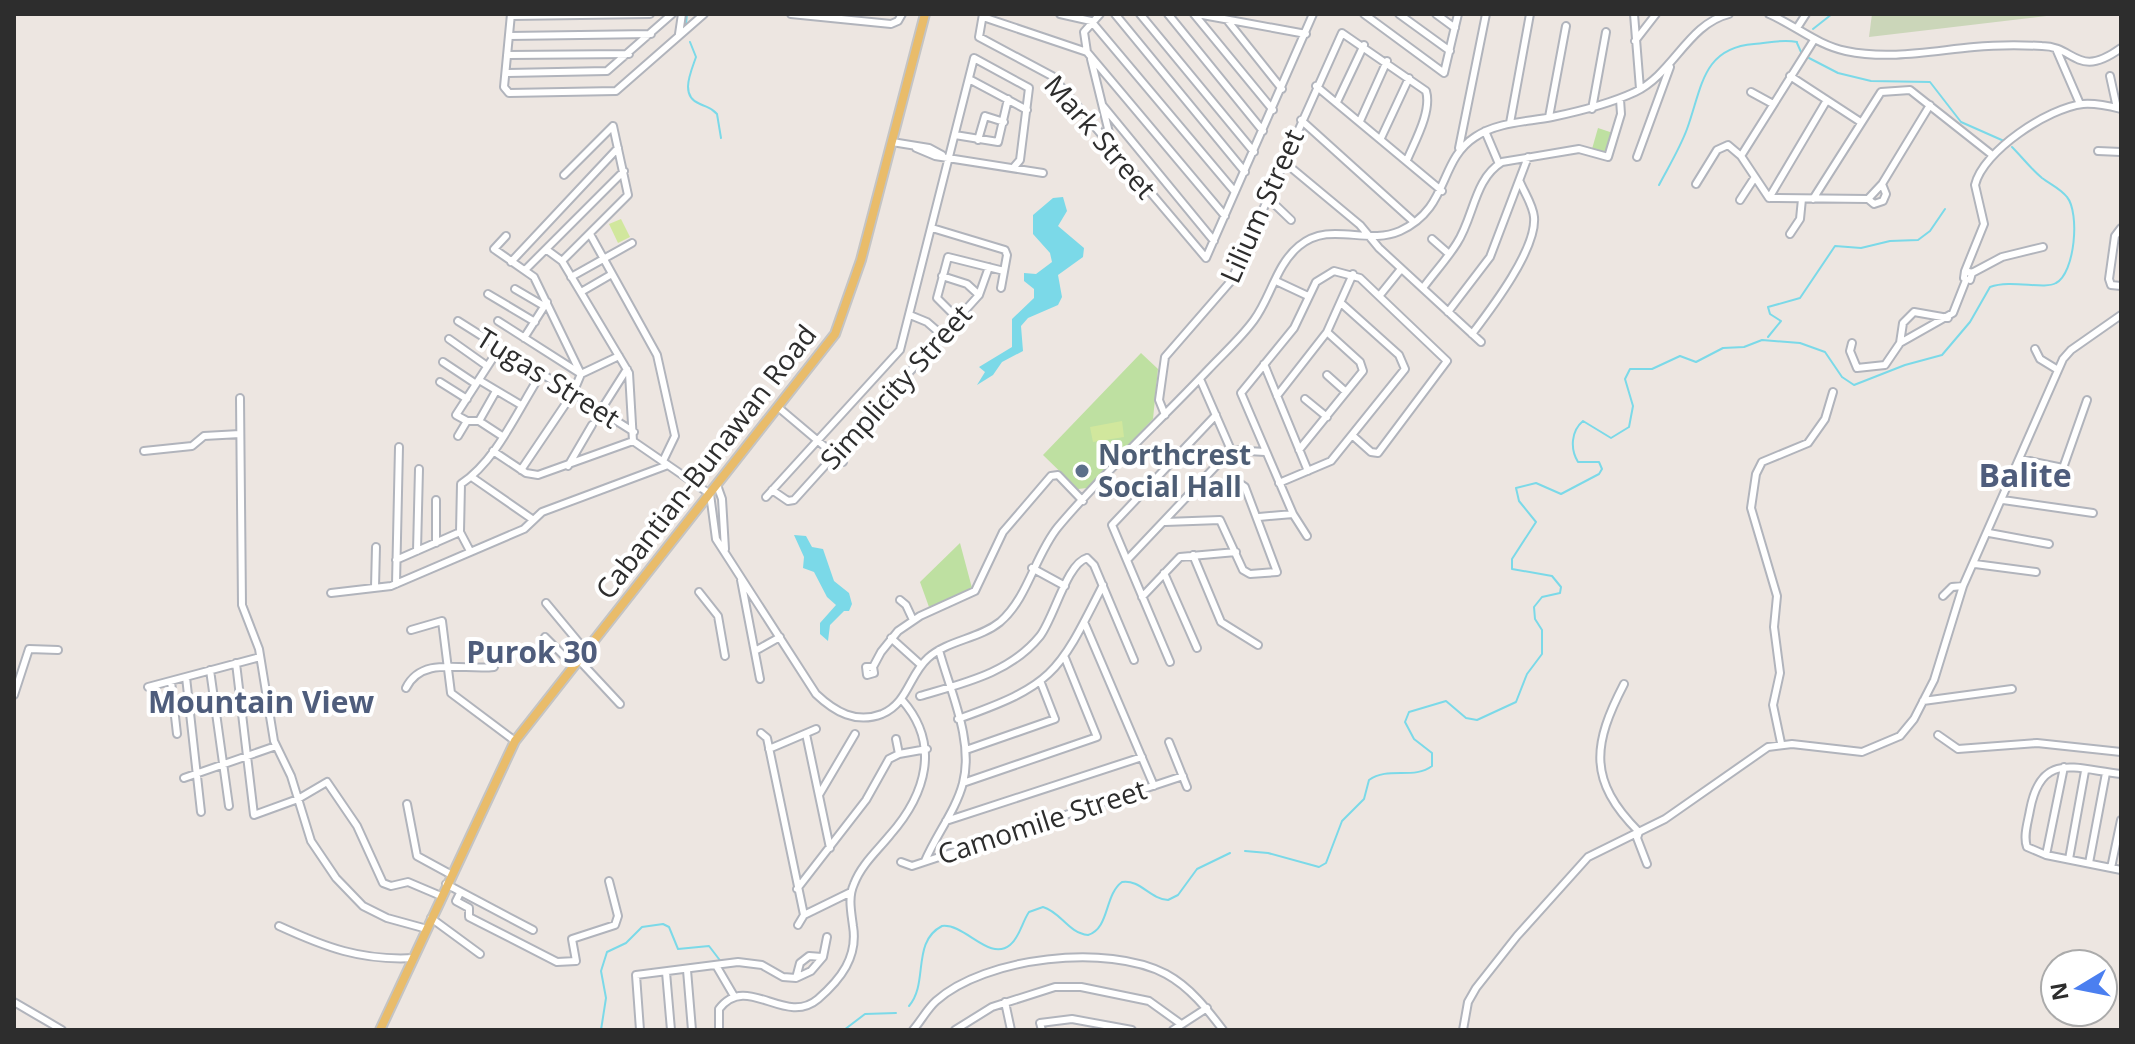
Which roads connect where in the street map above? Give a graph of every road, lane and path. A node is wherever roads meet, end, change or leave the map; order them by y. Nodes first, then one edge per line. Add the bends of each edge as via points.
1 (650, 14) edge
2 (672, 14) edge
3 (682, 14) edge
4 (692, 14) edge
5 (704, 14) edge
6 (791, 14) edge
7 (902, 14) edge
8 (925, 14) edge
9 (1060, 14) edge
10 (1100, 14) edge
11 (1115, 14) edge
12 (1140, 14) edge
13 (1168, 14) edge
14 (1196, 14) edge
15 (1313, 14) edge
16 (1364, 14) edge
17 (1399, 14) edge
18 (1436, 14) edge
19 (1458, 14) edge
20 (1486, 14) edge
21 (1530, 14) edge
22 (1634, 14) edge
23 (1656, 14) edge
24 (1725, 14) edge
25 (1769, 14) edge
26 (1806, 14) edge
27 (511, 15) edge
28 (983, 16) edge
29 (1226, 19) junction
30 (1091, 21) junction
31 (693, 23) junction
32 (1566, 26) dead end
33 (1455, 28) junction
34 (1797, 28) junction
35 (1606, 32) dead end
36 (651, 34) junction
37 (679, 34) junction
38 (1306, 34) junction
39 (509, 36) junction
40 (1814, 40) junction
41 (1635, 41) junction
42 (1364, 45) junction
43 (2121, 48) edge
44 (1450, 51) junction
45 (2057, 51) junction
46 (629, 54) junction
47 (1089, 54) junction
48 (507, 55) junction
49 (1387, 61) junction
50 (1671, 66) junction
51 (506, 73) junction
52 (1790, 76) junction
53 (2110, 76) dead end
54 (1409, 78) junction
55 (969, 79) junction
56 (1316, 86) junction
57 (1282, 89) junction
58 (1640, 89) junction
59 (1751, 92) dead end
60 (1008, 99) junction
61 (1620, 99) junction
62 (1827, 100) junction
63 (1337, 102) junction
64 (1773, 104) junction
65 (2080, 104) junction
66 (1930, 105) junction
67 (1103, 106) junction
68 (2119, 108) edge
69 (1592, 109) junction
70 (1027, 110) junction
71 (1273, 110) junction
72 (1549, 117) junction
73 (1301, 120) junction
74 (1360, 121) junction
75 (1859, 121) junction
76 (1004, 122) junction
77 (1510, 123) junction
78 (1263, 131) junction
79 (1485, 131) junction
80 (955, 135) junction
81 (1381, 138) junction
82 (978, 140) junction
83 (892, 142) junction
84 (618, 148) junction
85 (1113, 149) junction
86 (1459, 150) junction
87 (2098, 151) dead end
88 (1254, 152) junction
89 (2121, 152) edge
90 (1991, 154) junction
91 (946, 156) junction
92 (1741, 156) junction
93 (1528, 157) junction
94 (1637, 157) dead end
95 (1407, 160) junction
96 (1283, 161) junction
97 (1499, 164) junction
98 (1014, 167) junction
99 (624, 171) junction
100 (1245, 172) junction
101 (1043, 173) dead end
102 (564, 175) dead end
103 (1755, 177) junction
104 (1520, 182) junction
105 (1696, 184) dead end
106 (1442, 191) junction
107 (1235, 192) junction
108 (1268, 198) junction
109 (1769, 198) junction
110 (1802, 199) junction
111 (1813, 199) junction
112 (1740, 200) dead end
113 (1225, 216) junction
114 (1291, 220) dead end
115 (1414, 222) junction
116 (932, 228) junction
117 (2121, 228) edge
118 (590, 234) junction
119 (1790, 234) dead end
120 (506, 236) dead end
121 (1369, 237) junction
122 (1432, 239) dead end
123 (1214, 241) junction
124 (632, 243) dead end
125 (2043, 247) dead end
126 (547, 250) junction
127 (1449, 254) junction
128 (603, 259) junction
129 (562, 261) junction
130 (511, 262) junction
131 (989, 267) junction
132 (1401, 269) junction
133 (525, 270) junction
134 (1004, 271) junction
135 (1969, 272) junction
136 (612, 274) junction
137 (1353, 274) junction
138 (942, 276) junction
139 (571, 277) junction
140 (1276, 281) junction
141 (986, 284) junction
142 (2121, 286) edge
143 (1423, 288) junction
144 (515, 289) dead end
145 (581, 292) junction
146 (488, 294) dead end
147 (979, 295) junction
148 (1380, 295) junction
149 (1308, 296) junction
150 (1341, 303) junction
151 (546, 304) junction
152 (1448, 312) junction
153 (910, 315) junction
154 (2121, 315) edge
155 (957, 318) junction
156 (1948, 318) junction
157 (458, 321) dead end
158 (498, 321) dead end
159 (535, 322) junction
160 (1327, 332) junction
161 (1472, 334) junction
162 (942, 335) junction
163 (524, 338) junction
164 (449, 339) dead end
165 (1481, 342) dead end
166 (1852, 343) dead end
167 (1900, 343) junction
168 (500, 347) junction
169 (2035, 349) dead end
170 (619, 356) junction
171 (443, 362) dead end
172 (1264, 364) junction
173 (487, 366) junction
174 (627, 369) junction
175 (2058, 370) junction
176 (541, 374) junction
177 (581, 374) junction
178 (1327, 375) dead end
179 (1200, 379) junction
180 (440, 382) dead end
181 (478, 382) junction
182 (496, 391) junction
183 (1346, 392) junction
184 (1833, 392) dead end
185 (573, 393) junction
186 (1277, 396) junction
187 (240, 398) dead end
188 (467, 399) junction
189 (1305, 399) dead end
190 (2087, 400) dead end
191 (521, 405) junction
192 (779, 408) junction
193 (601, 410) junction
194 (1165, 415) junction
195 (1216, 415) junction
196 (1327, 417) junction
197 (467, 421) junction
198 (479, 421) junction
199 (592, 425) dead end
200 (634, 432) junction
201 (240, 434) junction
202 (1352, 435) junction
203 (458, 436) dead end
204 (502, 436) junction
205 (816, 437) junction
206 (633, 441) junction
207 (399, 447) dead end
208 (1231, 450) junction
209 (1299, 450) junction
210 (144, 451) dead end
211 (493, 451) junction
212 (1265, 452) junction
213 (835, 455) junction
214 (2020, 459) junction
215 (843, 462) dead end
216 (666, 463) junction
217 (568, 466) junction
218 (419, 469) dead end
219 (521, 470) junction
220 (1308, 471) junction
221 (473, 478) junction
222 (1279, 483) junction
223 (717, 485) junction
224 (1199, 487) junction
225 (772, 490) junction
226 (710, 494) junction
227 (766, 497) dead end
228 (436, 500) dead end
229 (2003, 500) junction
230 (1083, 501) junction
231 (2093, 513) dead end
232 (713, 514) junction
233 (1293, 514) junction
234 (722, 515) junction
235 (1259, 517) junction
236 (532, 519) junction
237 (1165, 522) junction
238 (460, 532) junction
239 (1989, 533) junction
240 (1307, 536) dead end
241 (436, 543) junction
242 (2049, 544) dead end
243 (376, 547) dead end
244 (417, 551) junction
245 (470, 551) junction
246 (1236, 552) junction
247 (726, 553) junction
248 (1193, 555) junction
249 (396, 560) junction
250 (1127, 560) junction
251 (1975, 564) junction
252 (1032, 568) junction
253 (2036, 572) dead end
254 (1164, 573) junction
255 (740, 575) junction
256 (396, 584) junction
257 (1103, 585) junction
258 (1065, 586) junction
259 (1963, 586) junction
260 (375, 587) junction
261 (699, 592) dead end
262 (331, 593) dead end
263 (1943, 596) dead end
264 (1142, 597) junction
265 (900, 600) dead end
266 (546, 603) dead end
267 (913, 620) junction
268 (1084, 622) junction
269 (411, 630) dead end
270 (545, 637) dead end
271 (780, 637) junction
272 (891, 638) junction
273 (1258, 645) dead end
274 (1197, 648) dead end
275 (58, 650) dead end
276 (585, 650) junction
277 (939, 650) junction
278 (755, 651) junction
279 (725, 656) dead end
280 (260, 657) junction
281 (1065, 658) junction
282 (1134, 660) dead end
283 (576, 662) junction
284 (1170, 662) dead end
285 (236, 663) junction
286 (921, 665) junction
287 (447, 666) junction
288 (494, 667) dead end
289 (873, 667) dead end
290 (210, 670) junction
291 (186, 677) junction
292 (760, 679) dead end
293 (171, 681) junction
294 (1041, 683) junction
295 (1624, 684) dead end
296 (148, 687) dead end
297 (949, 687) junction
298 (406, 688) dead end
299 (2012, 689) dead end
300 (14, 695) edge
301 (920, 696) dead end
302 (902, 700) junction
303 (1923, 701) junction
304 (620, 704) dead end
305 (958, 719) junction
306 (816, 729) dead end
307 (761, 733) dead end
308 (177, 734) dead end
309 (806, 734) junction
310 (855, 734) dead end
311 (1938, 735) dead end
312 (896, 739) dead end
313 (515, 741) junction
314 (1169, 742) dead end
315 (1781, 743) junction
316 (276, 746) junction
317 (769, 749) junction
318 (927, 749) junction
319 (966, 750) junction
320 (2121, 752) edge
321 (899, 754) junction
322 (248, 756) junction
323 (1142, 757) junction
324 (224, 764) junction
325 (2064, 767) junction
326 (2085, 771) junction
327 (2106, 773) junction
328 (196, 774) junction
329 (2121, 774) edge
330 (1183, 776) junction
331 (184, 778) dead end
332 (963, 783) junction
333 (1154, 786) junction
334 (1187, 787) dead end
335 (819, 795) junction
336 (298, 799) junction
337 (407, 804) dead end
338 (229, 806) dead end
339 (201, 812) dead end
340 (2121, 820) edge
341 (946, 821) junction
342 (1639, 832) junction
343 (830, 848) junction
344 (2046, 855) junction
345 (2069, 859) junction
346 (925, 861) junction
347 (901, 862) dead end
348 (2089, 863) junction
349 (1647, 864) dead end
350 (2111, 868) junction
351 (2121, 870) edge
352 (450, 874) junction
353 (609, 881) dead end
354 (446, 884) junction
355 (797, 889) junction
356 (851, 892) junction
357 (460, 893) junction
358 (441, 896) junction
359 (804, 915) junction
360 (431, 918) junction
361 (798, 925) dead end
362 (279, 926) dead end
363 (427, 929) junction
364 (533, 930) dead end
365 (827, 937) dead end
366 (480, 954) dead end
367 (823, 957) junction
368 (414, 958) junction
369 (717, 967) junction
370 (687, 970) junction
371 (666, 972) junction
372 (796, 978) junction
373 (734, 996) junction
374 (14, 1002) edge
375 (1005, 1002) junction
376 (1207, 1008) junction
377 (1181, 1024) junction
378 (62, 1030) edge
379 (380, 1030) edge
380 (640, 1030) edge
381 (671, 1030) edge
382 (692, 1030) edge
383 (719, 1030) edge
384 (913, 1030) edge
385 (955, 1030) edge
386 (1011, 1030) edge
387 (1042, 1030) edge
388 (1132, 1030) edge
389 (1173, 1030) edge
390 (1223, 1030) edge
391 (1463, 1030) edge

1 - 27 street
2 - 36 street
3 - 37 street
4 - 31 street
5 - 31 street
6 - 7 street via 891,24
8 - 83 main road, Cabantian-Bunawan Road
9 - 30 street
10 - 30 street
11 - 100 street
12 - 88 street
13 - 78 street
14 - 29 street
14 - 71 street
15 - 38 street
16 - 44 street via 1444,73
17 - 44 street
18 - 33 street
19 - 33 street
20 - 86 street
21 - 77 street
22 - 41 street
23 - 41 street
24 - 50 street via 1691,39
25 - 34 street
26 - 34 street
27 - 39 street
28 - 47 street
28 - 85 street, Mark Street via 979,35 1052,76
29 - 38 street
29 - 57 street
30 - 47 street via 1084,32
30 - 107 street
31 - 37 street
32 - 72 street
33 - 44 street
34 - 40 street
35 - 69 street
36 - 39 street
36 - 46 street
37 - 51 street via 614,91 509,93 504,89
38 - 57 street
39 - 48 street
40 - 45 street via 1845,51 1894,55 1990,46 2043,45
40 - 52 street
41 - 58 street
42 - 49 street
42 - 56 street, Lilium Street via 1344,32 1338,36
42 - 63 street
43 - 45 street via 2085,62
45 - 65 street
46 - 48 street
46 - 51 street via 603,72
47 - 67 street
47 - 113 street
48 - 51 street
49 - 54 street
49 - 74 street
50 - 58 street
50 - 94 street
52 - 62 street
52 - 64 street
53 - 68 street
54 - 81 street
54 - 95 street via 1428,97
55 - 60 street
55 - 70 street via 974,58 983,61 1028,86
55 - 80 street
56 - 63 street
56 - 73 street, Lilium Street
57 - 71 street
58 - 61 street
59 - 64 street
60 - 70 street
60 - 76 street
61 - 69 street
61 - 93 street via 1620,119 1608,157 1579,149
62 - 75 street
62 - 109 street
63 - 74 street
64 - 92 street
65 - 68 street
65 - 90 street via 2051,114
66 - 75 street via 1910,90 1881,92
66 - 90 street
66 - 111 street via 1882,184 1883,201
67 - 85 street
67 - 123 street
69 - 72 street
70 - 98 street via 1020,160
71 - 78 street
72 - 77 street
73 - 96 street, Lilium Street
73 - 115 street
74 - 81 street
75 - 111 street
76 - 82 street via 998,142
76 - 82 street via 985,116
77 - 79 street
78 - 88 street
79 - 86 street
79 - 97 street
80 - 82 street
80 - 91 street
81 - 95 street
83 - 91 street
83 - 192 main road, Cabantian-Bunawan Road via 841,321
84 - 99 street
84 - 102 street via 610,126
84 - 130 street
85 - 123 street, Mark Street via 1206,258
86 - 106 street
87 - 89 street
88 - 100 street
90 - 135 street via 1975,185 1984,224
91 - 98 street
91 - 116 street
92 - 103 street
92 - 105 street via 1728,145 1719,148
93 - 97 street
93 - 104 street
95 - 106 street
96 - 108 street, Lilium Street
96 - 121 street
97 - 127 street via 1488,173
98 - 101 street
99 - 118 street via 628,195
99 - 126 street
100 - 107 street
103 - 109 street
103 - 112 street
104 - 152 street via 1490,257
104 - 161 street via 1534,226 1511,282
106 - 115 street
107 - 113 street
108 - 114 street
108 - 194 street, Lilium Street via 1226,289 1165,357 1159,400
109 - 110 street
110 - 111 street
110 - 119 street via 1800,219
113 - 123 street
115 - 121 street
116 - 134 street via 1005,250
116 - 153 street
117 - 142 street via 2115,236 2109,279 2111,285
118 - 128 street
118 - 129 street
120 - 130 street via 494,249
121 - 132 street
121 - 140 street via 1341,232 1312,237 1292,252
122 - 127 street
124 - 128 street
125 - 135 street
126 - 129 street
126 - 133 street
127 - 143 street
128 - 136 street
128 - 139 street
129 - 139 street
130 - 133 street
131 - 134 street
131 - 138 street via 949,256
131 - 141 street, Simplicity Street
132 - 143 street
132 - 148 street
133 - 151 street
134 - 141 street via 1002,289
135 - 156 street via 1963,275 1959,301
136 - 145 street
136 - 216 street via 657,355 675,436
137 - 148 street
137 - 149 street via 1326,273
137 - 150 street
138 - 147 street via 967,284
138 - 155 street via 938,301
139 - 145 street
140 - 149 street
140 - 179 street via 1253,322
141 - 147 street, Simplicity Street
143 - 152 street
144 - 151 street
145 - 170 street
146 - 159 street
147 - 155 street, Simplicity Street
148 - 202 street via 1444,354 1446,364 1378,453
149 - 172 street via 1294,328
150 - 160 street
150 - 202 street via 1405,366
151 - 159 street
151 - 177 street
152 - 161 street
153 - 162 street
153 - 205 street via 900,350
154 - 175 street via 2071,350
155 - 162 street, Simplicity Street
156 - 167 street
156 - 167 street via 1914,312 1903,323
157 - 168 street, Tugas Street
158 - 163 street
159 - 163 street
160 - 183 street via 1362,365 1362,373
160 - 186 street
161 - 165 street
162 - 213 street, Simplicity Street
163 - 177 street
164 - 173 street
166 - 167 street via 1853,363 1861,370 1885,365
168 - 173 street
168 - 176 street, Tugas Street
169 - 175 street via 2040,359
170 - 174 street
170 - 177 street
171 - 181 street
172 - 186 street
172 - 212 street via 1241,390
173 - 181 street
174 - 193 street
174 - 200 street
175 - 214 street
176 - 185 street, Tugas Street
176 - 191 street
177 - 185 street
178 - 183 street
179 - 194 street
179 - 195 street
180 - 188 street
181 - 182 street
181 - 188 street
182 - 191 street
182 - 198 street
183 - 196 street
184 - 315 street via 1825,419 1808,443 1762,462 1752,499 1777,596 1774,627 1780,673 1773,705
185 - 193 street, Tugas Street
185 - 219 street
186 - 209 street
187 - 201 street
188 - 197 street via 456,415
189 - 196 street
190 - 214 street via 2063,468
191 - 204 street
192 - 205 street
192 - 223 main road, Cabantian-Bunawan Road
193 - 200 street, Tugas Street
194 - 230 street
195 - 208 street
195 - 250 street via 1112,525
196 - 209 street
197 - 198 street
197 - 203 street
198 - 204 street
199 - 217 street
200 - 206 street, Tugas Street
201 - 210 street via 204,436 192,446
201 - 280 street via 242,605
202 - 220 street via 1331,461
204 - 211 street
205 - 213 street
205 - 225 street
206 - 216 street, Tugas Street
206 - 217 street
207 - 249 street
208 - 212 street
208 - 224 street
209 - 220 street
211 - 219 street
211 - 221 street
212 - 222 street
213 - 215 street
213 - 225 street, Simplicity Street via 792,502
214 - 229 street
216 - 226 street, Tugas Street
216 - 236 street
217 - 219 street via 538,475
218 - 244 street
220 - 222 street
221 - 236 street
221 - 238 street via 461,484
222 - 233 street
223 - 226 main road, Cabantian-Bunawan Road
223 - 234 street
224 - 235 street via 1242,484
224 - 237 street
225 - 227 street
226 - 232 street
226 - 276 main road, Cabantian-Bunawan Road
228 - 241 street
229 - 231 street
229 - 239 street
230 - 252 street
230 - 267 street via 1058,475 1051,476 1003,532 975,591
232 - 234 street
232 - 247 street via 716,539
233 - 235 street
233 - 240 street
234 - 247 street
235 - 246 street via 1277,572 1246,573
236 - 245 street via 524,529
237 - 246 street via 1220,520
237 - 250 street
238 - 241 street
238 - 245 street
239 - 242 street
239 - 251 street
241 - 244 street
243 - 260 street
244 - 249 street
245 - 256 street
246 - 248 street
247 - 255 street
248 - 254 street via 1180,557
248 - 273 street via 1221,622
249 - 256 street
250 - 264 street
251 - 253 street
251 - 259 street
252 - 258 street
252 - 277 street via 1011,611 999,622
254 - 264 street
254 - 274 street
255 - 271 street
255 - 278 street
256 - 260 street
257 - 258 street via 1088,555
257 - 268 street
257 - 282 street
258 - 297 street via 1042,633 1018,657 992,673
259 - 263 street via 1952,587
259 - 303 street
260 - 262 street
261 - 279 street via 718,616
264 - 284 street
265 - 267 street
266 - 276 street
267 - 272 street
268 - 281 street
268 - 323 street
269 - 287 street via 442,621
270 - 283 street
271 - 278 street
271 - 302 street via 816,694 840,713 872,717
272 - 286 street
272 - 289 street
275 - 300 street via 29,649
276 - 283 main road, Cabantian-Bunawan Road
277 - 286 street
277 - 297 street
278 - 292 street
280 - 285 street
280 - 316 street
281 - 294 street
281 - 332 street via 1101,738
283 - 304 street
283 - 313 main road, Cabantian-Bunawan Road
285 - 290 street
285 - 322 street
286 - 302 street
287 - 288 street
287 - 298 street via 416,673
287 - 313 street via 456,699
290 - 291 street
290 - 324 street
291 - 293 street
291 - 328 street
293 - 296 street
293 - 308 street
294 - 305 street
294 - 319 street via 1058,721
295 - 342 street via 1599,741 1599,766 1623,814
297 - 301 street
297 - 305 street
299 - 303 street
302 - 318 street via 915,716
303 - 315 street via 1900,736 1872,751
305 - 319 street
306 - 309 street
307 - 317 street
309 - 317 street
309 - 335 street
310 - 335 street
311 - 320 street via 1958,749 2037,743
312 - 321 street
313 - 352 main road, Cabantian-Bunawan Road
314 - 330 street
315 - 342 street
316 - 322 street
316 - 336 street
317 - 355 street
318 - 321 street
318 - 356 street via 924,778 909,808 865,863
319 - 332 street
321 - 343 street via 889,759
322 - 324 street
322 - 336 street via 254,815
323 - 333 street
323 - 341 street
324 - 328 street
324 - 338 street
325 - 326 street
325 - 344 street
325 - 344 street via 2046,772 2033,794 2025,844
326 - 327 street
326 - 345 street
327 - 329 street
327 - 348 street
328 - 331 street
328 - 339 street
330 - 333 street, Camomile Street
330 - 334 street
332 - 341 street
333 - 346 street, Camomile Street
335 - 343 street
336 - 358 street via 327,782 357,826 383,883 408,882
336 - 363 street via 317,852 354,899 387,918
337 - 352 street via 417,856
340 - 350 street
341 - 346 street
342 - 349 street
342 - 391 street via 1596,851 1571,874 1476,988
343 - 355 street
344 - 345 street
345 - 348 street
346 - 347 street, Camomile Street via 909,866
348 - 350 street
350 - 351 street
352 - 354 main road, Cabantian-Bunawan Road
353 - 357 street via 618,916 615,925 572,939 576,961 557,962 469,917 469,908 456,901
354 - 357 street
354 - 358 main road, Cabantian-Bunawan Road
355 - 359 street
356 - 359 street
356 - 373 street via 851,959 811,1005 791,1009 748,995
357 - 364 street
358 - 360 main road, Cabantian-Bunawan Road
359 - 361 street
360 - 363 main road, Cabantian-Bunawan Road
360 - 366 street
362 - 368 street via 331,950
363 - 368 main road, Cabantian-Bunawan Road
365 - 367 street
367 - 372 street
367 - 372 street via 809,956 800,963
368 - 379 main road, Cabantian-Bunawan Road
369 - 370 street
369 - 372 street via 750,963
369 - 373 street
370 - 371 street
370 - 382 street
371 - 380 street via 636,975
371 - 381 street
373 - 383 street via 719,1009
374 - 378 street
375 - 377 street via 1055,987 1081,987 1149,1001
375 - 385 street
375 - 386 street
376 - 377 street
376 - 384 street via 1164,972 1119,961 1021,961 935,1001
376 - 390 street
377 - 389 street
387 - 388 street via 1040,1023 1072,1019

